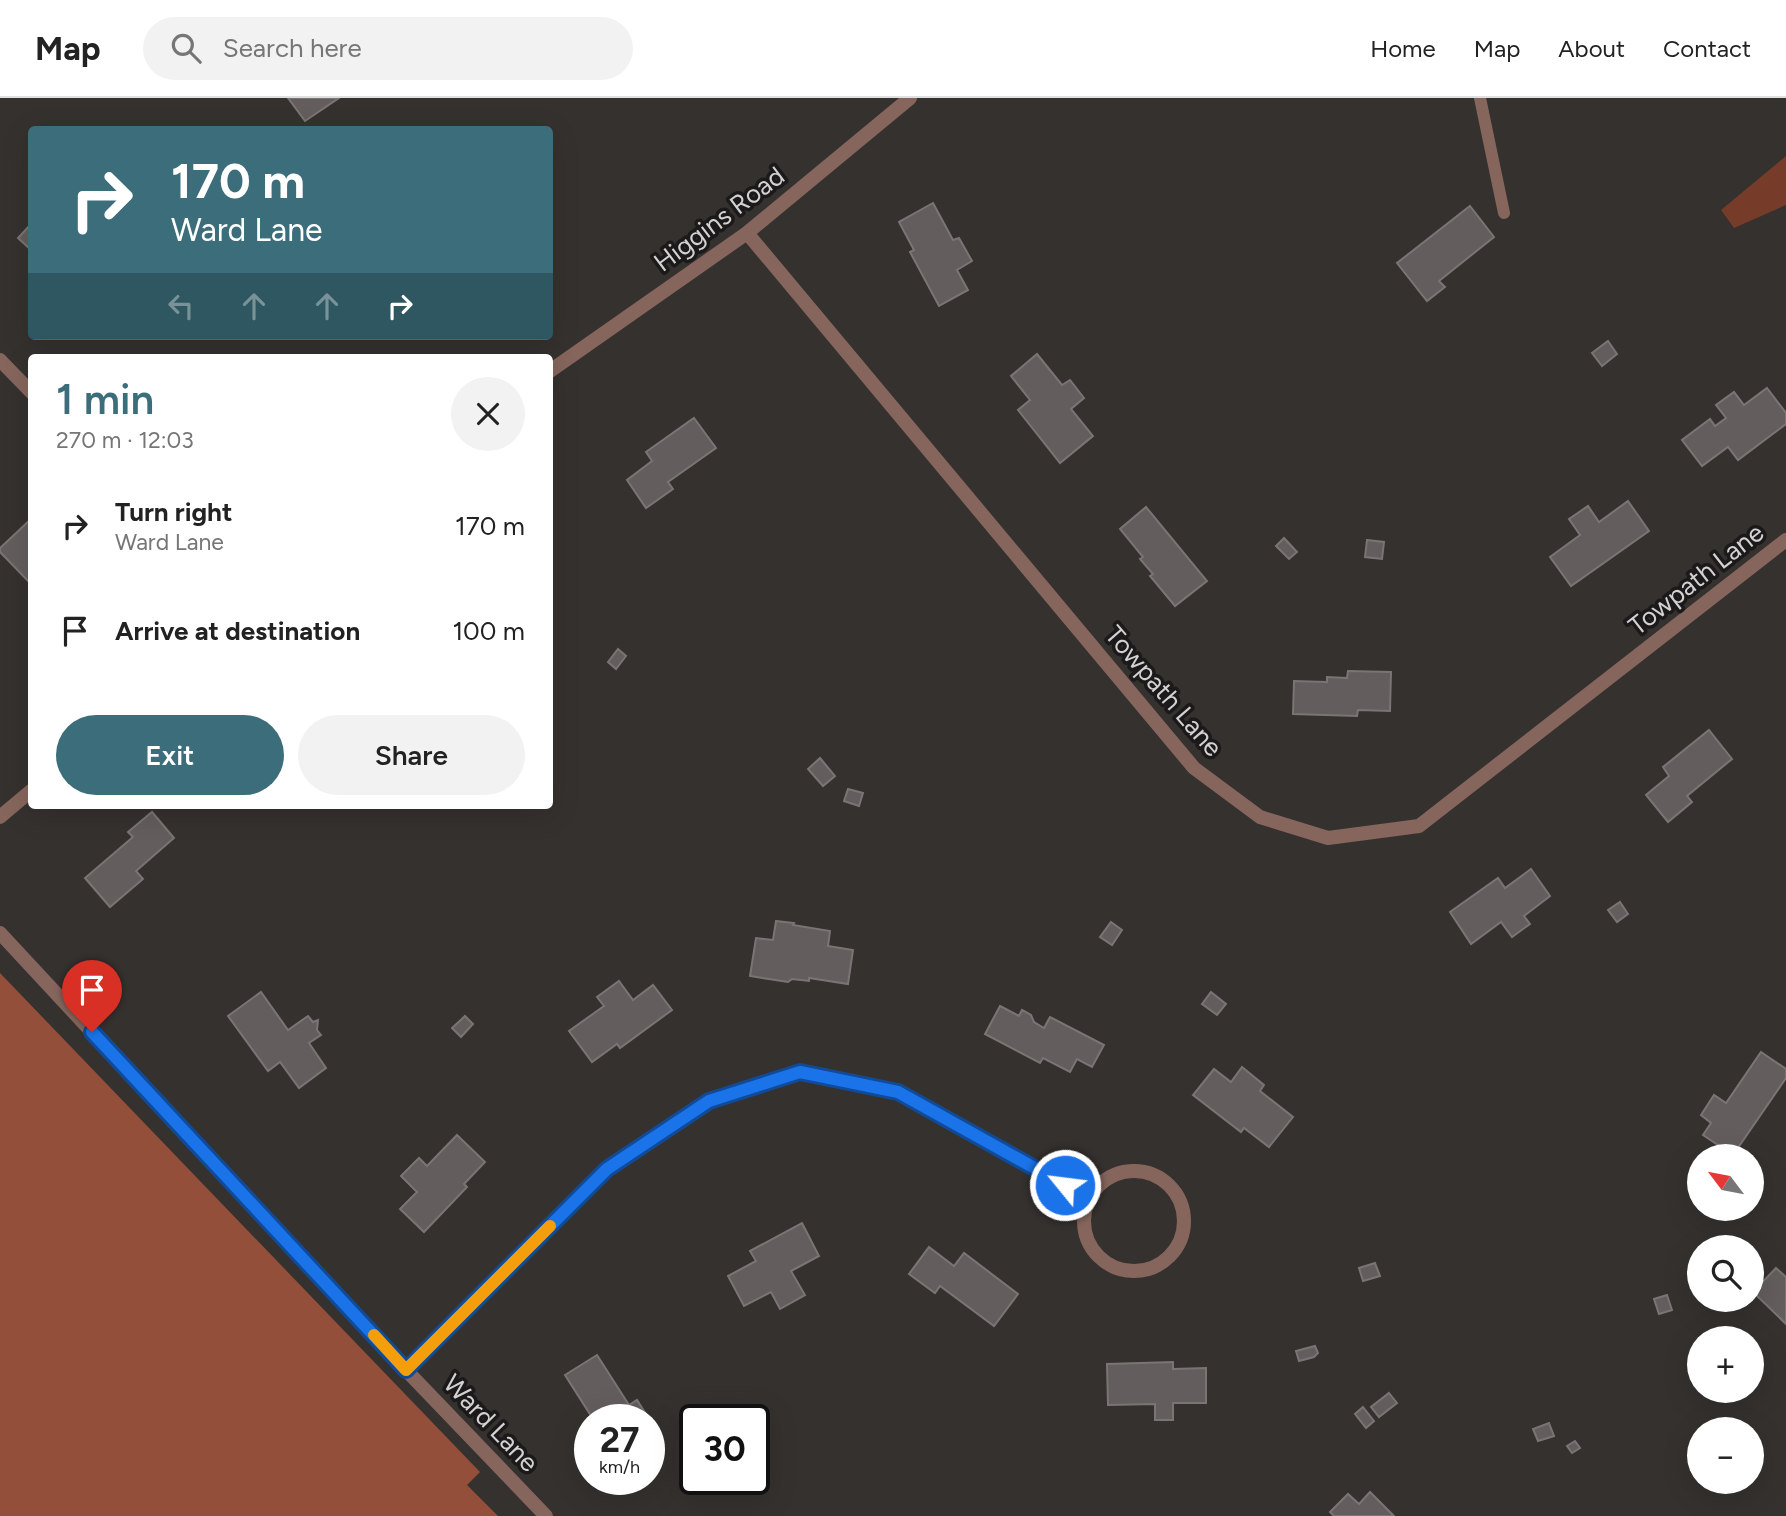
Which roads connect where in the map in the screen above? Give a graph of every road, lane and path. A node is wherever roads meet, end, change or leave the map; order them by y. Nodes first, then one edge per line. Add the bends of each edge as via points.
1 (910, 98) edge
2 (1480, 98) edge
3 (1504, 213) dead end
4 (747, 233) junction
5 (0, 360) edge
6 (553, 369) edge
7 (28, 389) edge
8 (1786, 540) edge
9 (28, 793) edge
10 (0, 817) edge
11 (0, 933) edge
12 (1089, 1199) junction
13 (406, 1370) junction
14 (546, 1516) edge

1 - 4 street, Higgins Road
2 - 3 lane
4 - 6 street, Higgins Road
4 - 8 street, Towpath Lane via 1195,768 1260,817 1328,838 1419,826
5 - 7 street
9 - 10 street
11 - 13 street, Ward Lane
12 - 12 street via 1085,1230 1090,1245 1113,1267 1128,1271 1158,1265 1180,1241 1183,1209 1163,1180 1148,1173 1114,1175
12 - 13 street via 898,1092 800,1072 709,1101 607,1169
13 - 14 street, Ward Lane

